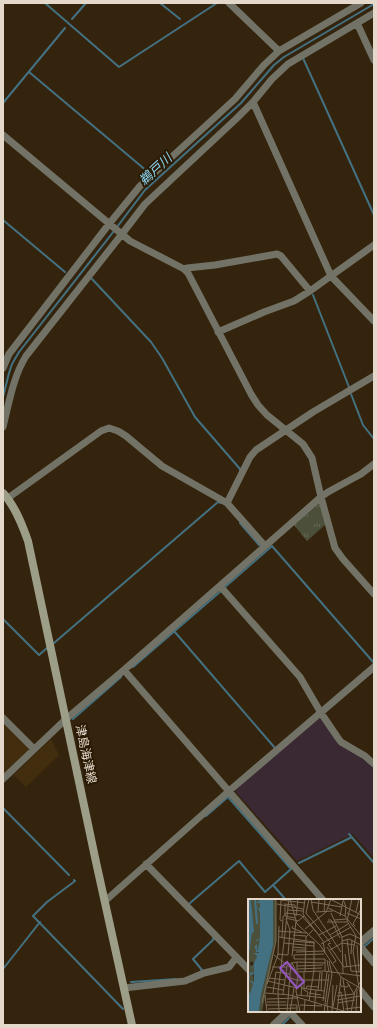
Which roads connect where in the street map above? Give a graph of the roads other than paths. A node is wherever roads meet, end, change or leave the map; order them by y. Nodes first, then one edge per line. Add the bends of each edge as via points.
1 (229, 3) edge
2 (361, 3) edge
3 (374, 13) edge
4 (357, 23) junction
5 (279, 51) junction
6 (374, 60) edge
7 (253, 102) junction
8 (3, 136) edge
9 (111, 225) junction
10 (121, 233) junction
11 (374, 245) edge
12 (184, 269) junction
13 (331, 276) junction
14 (310, 291) junction
15 (374, 321) edge
16 (218, 332) junction
17 (3, 368) edge
18 (374, 376) edge
19 (3, 427) edge
20 (286, 430) junction
21 (374, 464) edge
22 (5, 495) edge
23 (321, 498) junction
24 (227, 503) junction
25 (265, 546) junction
26 (220, 586) junction
27 (374, 594) edge
28 (374, 667) edge
29 (124, 670) junction
30 (321, 713) junction
31 (3, 718) edge
32 (66, 719) junction
33 (34, 749) junction
34 (374, 764) edge
35 (3, 779) edge
36 (229, 791) junction
37 (146, 864) junction
38 (322, 899) edge
39 (105, 901) junction
40 (374, 931) edge
41 (361, 942) edge
42 (361, 947) edge
43 (236, 958) junction
44 (374, 963) edge
45 (248, 969) edge
46 (124, 988) junction
47 (361, 991) edge
48 (374, 1007) edge
49 (288, 1012) edge
50 (290, 1012) edge
51 (132, 1025) edge
52 (274, 1025) edge
53 (302, 1025) edge

1 - 5 street
2 - 5 street
3 - 4 street
4 - 6 street
4 - 7 street via 288,64
5 - 9 street via 235,99 140,186
7 - 10 street via 152,196
7 - 13 street
8 - 9 street
9 - 10 street
9 - 17 street via 9,354
10 - 12 street via 130,241
10 - 19 street via 23,361 11,392
11 - 13 street
12 - 14 street via 277,254 282,256
12 - 16 street
13 - 14 street
13 - 15 street
14 - 16 street via 294,301
16 - 20 street via 258,405
18 - 20 street
20 - 23 street via 304,444 312,458
20 - 24 street via 254,452
21 - 23 street
22 - 24 street via 109,428 126,436 162,466
22 - 32 main road, 津島海津線 via 22,524 28,541
23 - 25 street
23 - 27 street via 335,548
24 - 25 street
25 - 26 street
26 - 29 street
26 - 30 street via 300,677
28 - 30 street
29 - 32 street
29 - 36 street
30 - 34 street via 341,742
30 - 36 street
31 - 33 street
32 - 33 street
32 - 39 main road, 津島海津線
33 - 35 street
36 - 37 street
36 - 38 street
37 - 39 street
37 - 43 street
39 - 46 main road, 津島海津線
40 - 41 street
42 - 44 street
43 - 45 street
43 - 46 street via 229,967 185,981
46 - 51 main road, 津島海津線
47 - 48 street
49 - 52 street
50 - 53 street

